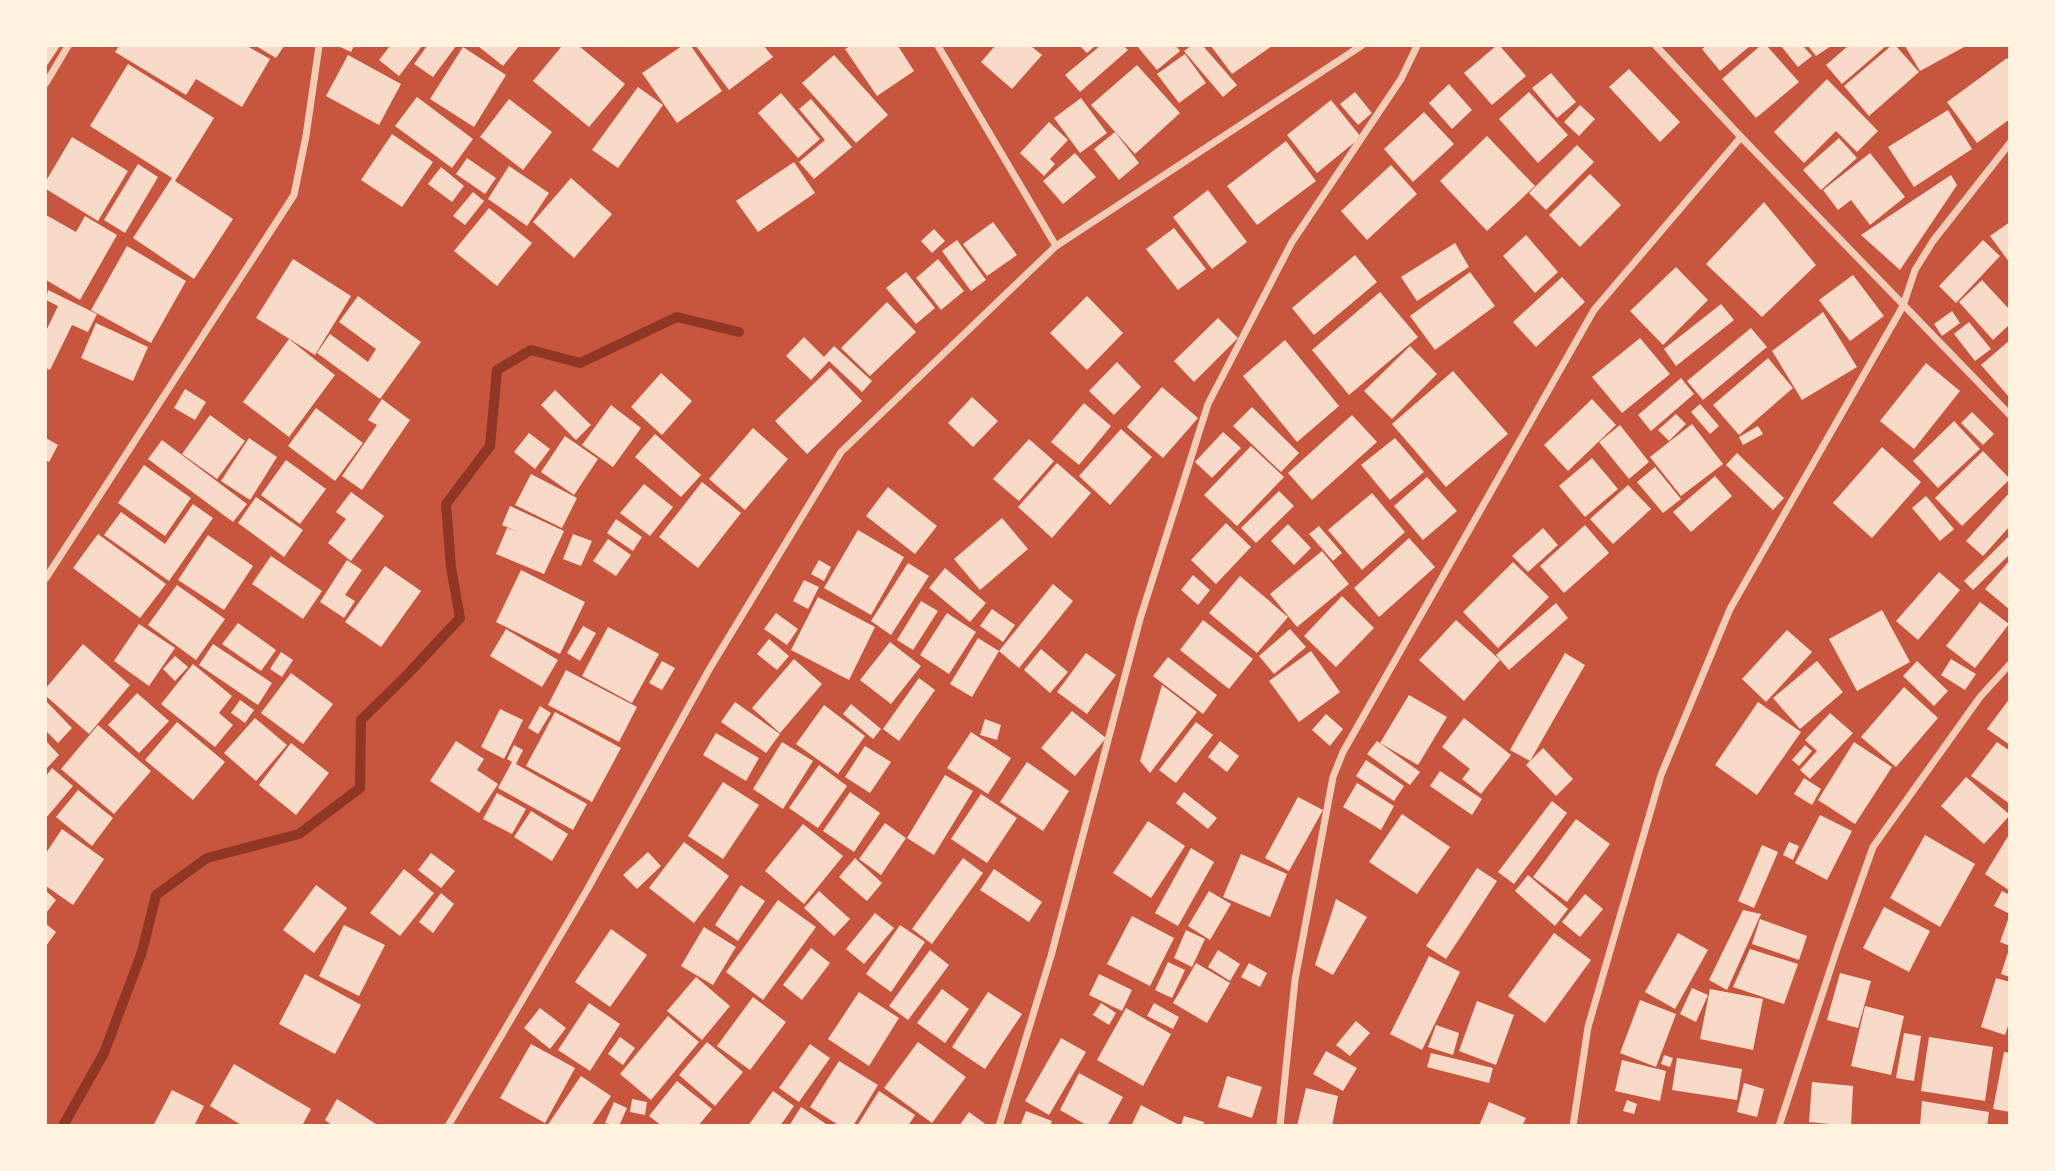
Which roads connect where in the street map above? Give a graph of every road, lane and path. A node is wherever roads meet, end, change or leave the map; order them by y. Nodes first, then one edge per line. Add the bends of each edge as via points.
1 (68, 46) edge
2 (319, 46) edge
3 (938, 46) edge
4 (1361, 46) edge
5 (1417, 46) edge
6 (1656, 46) edge
7 (46, 82) edge
8 (1741, 137) junction
9 (2010, 143) edge
10 (1056, 246) junction
11 (1903, 306) junction
12 (2010, 415) edge
13 (46, 578) edge
14 (2010, 664) edge
15 (448, 1125) edge
16 (999, 1125) edge
17 (1280, 1125) edge
18 (1573, 1125) edge
19 (1779, 1125) edge

1 - 7 street
2 - 13 street via 294,195
3 - 10 street
4 - 10 street
5 - 16 street via 1401,79 1292,242 1208,404 1140,619 1051,956
6 - 8 street
8 - 11 street
8 - 17 street via 1594,310 1343,752 1333,776 1295,980
9 - 11 street via 1933,241 1915,270
10 - 15 street via 841,452 710,668 587,890
11 - 12 street
11 - 18 street via 1730,609 1661,775 1588,1027
14 - 19 street via 1980,697 1873,847

